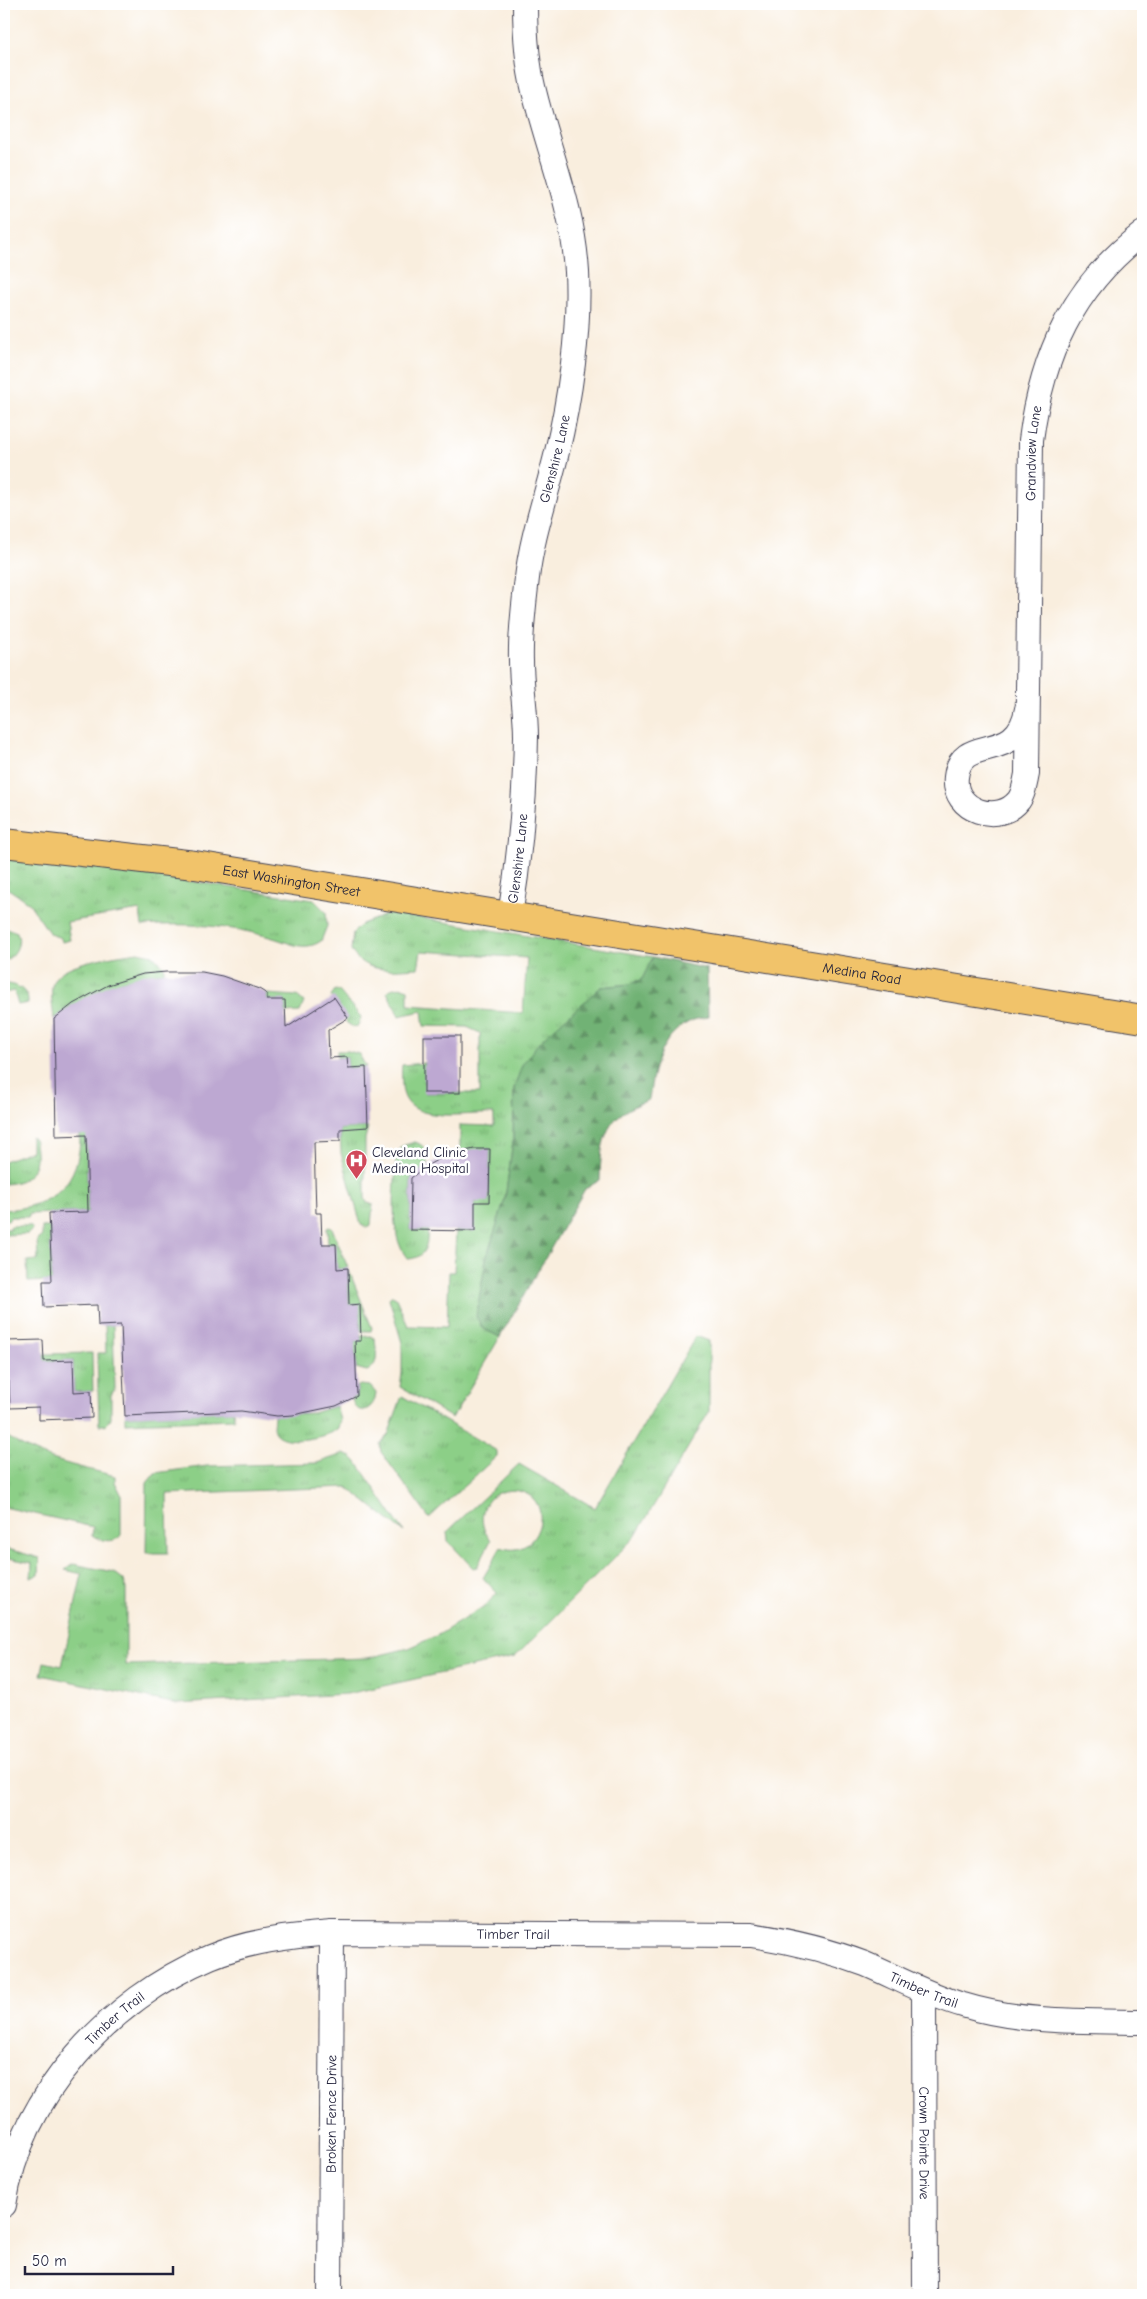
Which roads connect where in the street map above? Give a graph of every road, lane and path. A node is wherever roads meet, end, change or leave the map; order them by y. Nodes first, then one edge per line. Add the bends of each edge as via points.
1 (525, 4) edge
2 (1143, 233) edge
3 (1027, 709) dead end
4 (4, 843) edge
5 (510, 916) junction
6 (579, 927) joint
7 (1143, 1019) edge
8 (332, 1933) junction
9 (924, 1992) junction
10 (1143, 2022) edge
11 (4, 2205) edge
12 (330, 2295) edge
13 (925, 2295) edge

1 - 5 street, Glenshire Lane via 526,47 533,88 562,184 572,231 577,313 563,424 539,514 528,574 520,661 526,732 525,803
2 - 3 street, Grandview Lane via 1102,270 1082,296 1048,360 1036,402 1031,440
4 - 5 highway, East Washington Street via 195,865
5 - 6 highway, East Washington Street
6 - 7 highway, Medina Road
8 - 9 street, Timber Trail via 751,1935 829,1951
8 - 11 street, Timber Trail via 258,1942 211,1957 174,1974 134,1999 74,2056 50,2090 16,2159
8 - 12 street, Broken Fence Drive
9 - 10 street, Timber Trail via 1004,2015 1049,2020
9 - 13 street, Crown Pointe Drive

